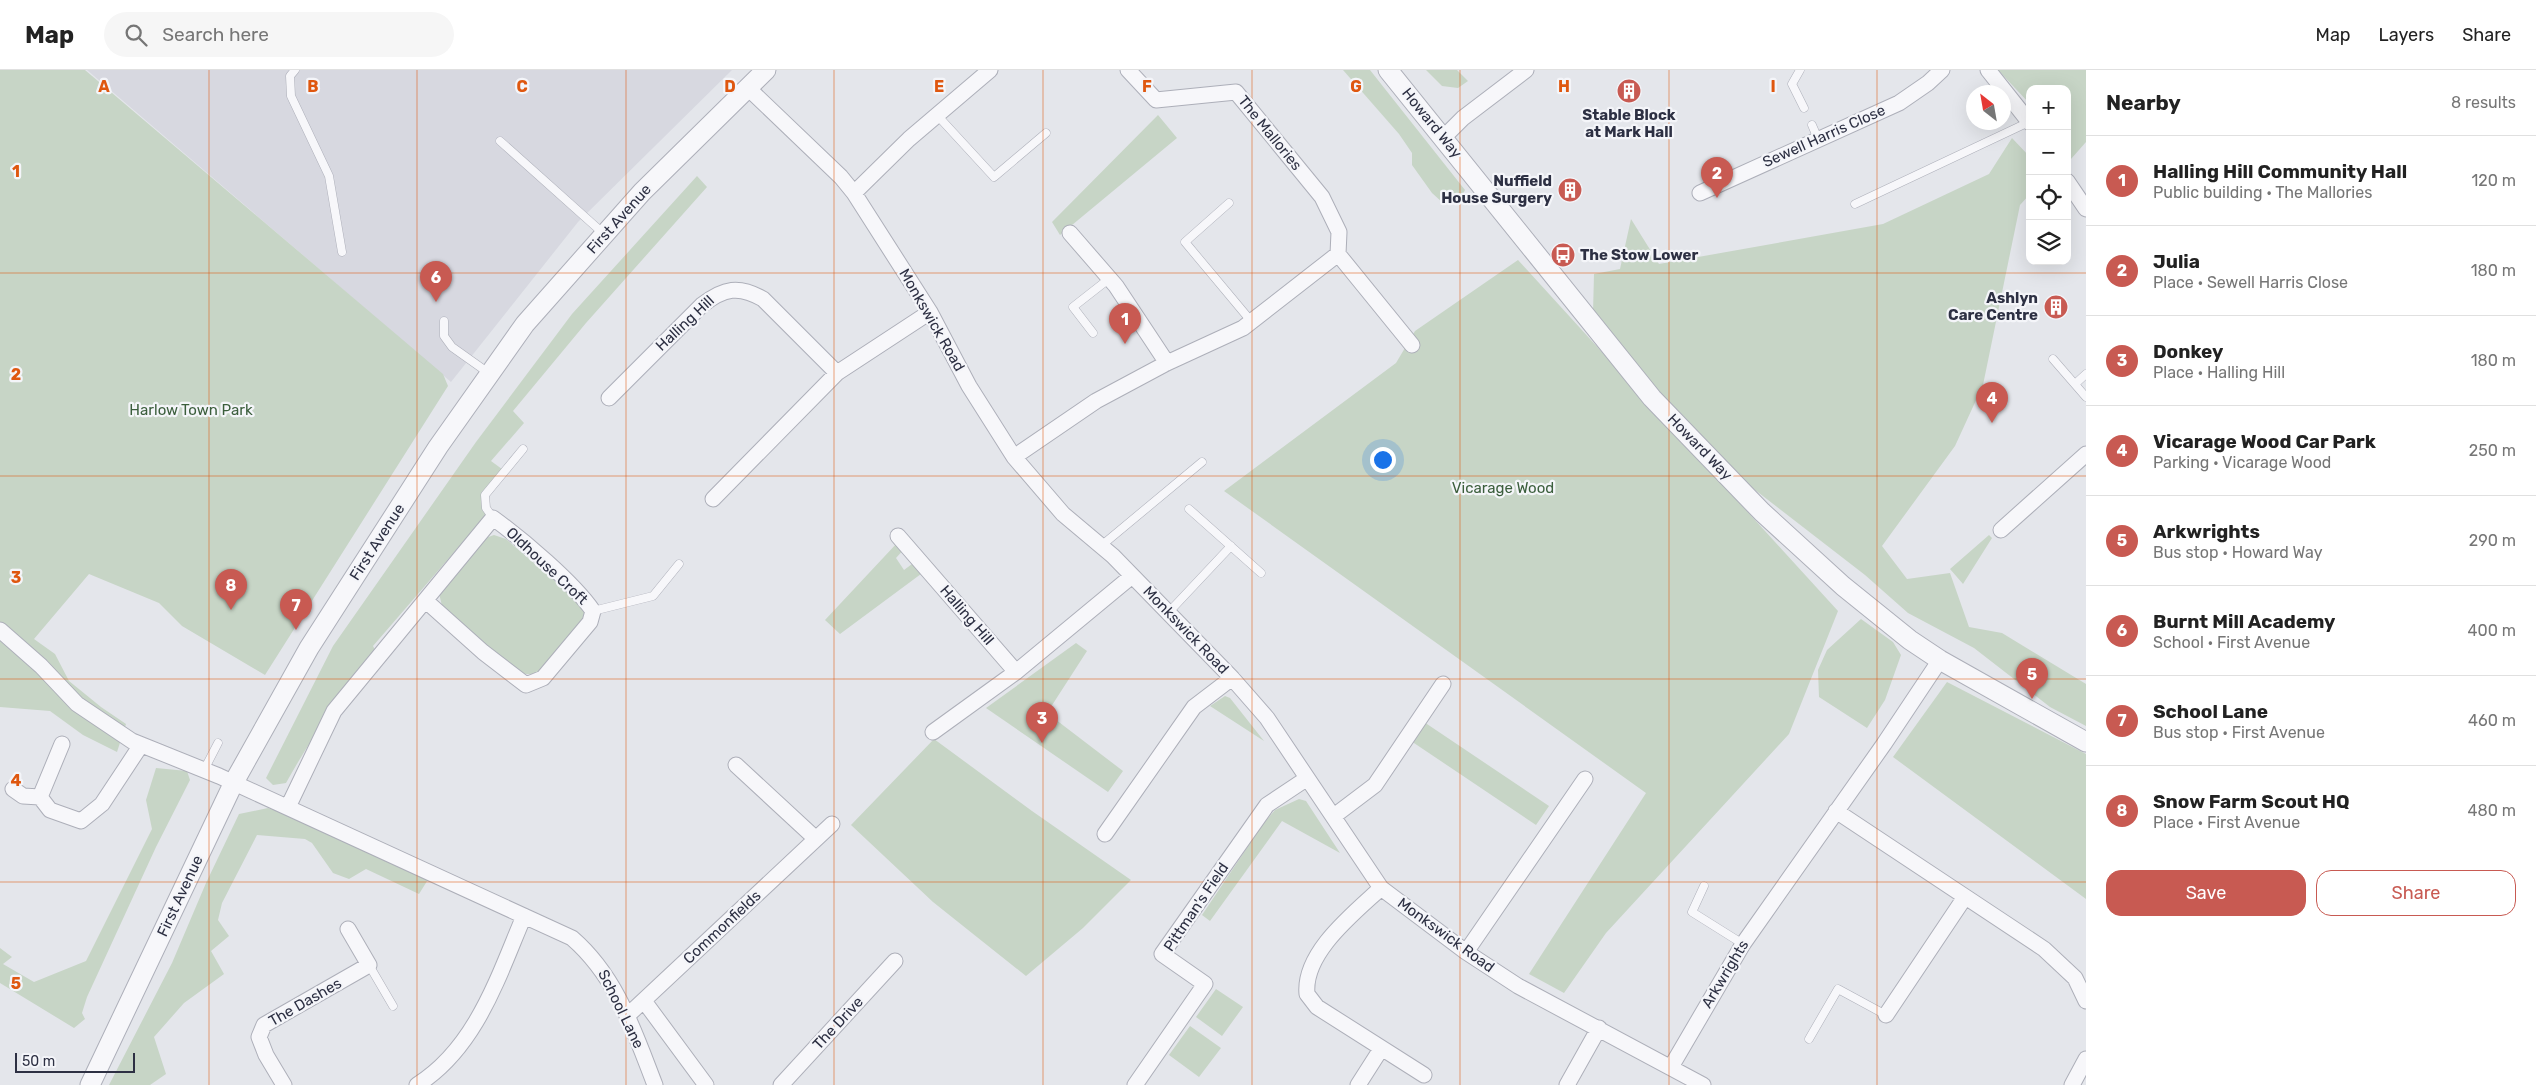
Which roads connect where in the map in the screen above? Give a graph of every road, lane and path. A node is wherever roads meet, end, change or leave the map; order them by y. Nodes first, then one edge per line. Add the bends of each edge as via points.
1 (295, 70) edge
2 (766, 70) edge
3 (990, 70) edge
4 (1128, 70) edge
5 (1388, 70) edge
6 (1526, 70) edge
7 (1800, 70) edge
8 (1942, 70) edge
9 (1988, 70) edge
10 (748, 88) junction
11 (1804, 108) dead end
12 (937, 115) junction
13 (2026, 119) edge
14 (1812, 124) dead end
15 (2026, 124) edge
16 (1046, 134) dead end
17 (1444, 136) junction
18 (1818, 139) junction
19 (500, 141) dead end
20 (2071, 187) edge
21 (854, 193) junction
22 (1700, 193) dead end
23 (1229, 203) dead end
24 (1855, 204) dead end
25 (2086, 209) edge
26 (1070, 233) dead end
27 (604, 234) junction
28 (342, 252) dead end
29 (1338, 254) junction
30 (1110, 278) junction
31 (930, 312) junction
32 (444, 321) dead end
33 (1251, 321) junction
34 (1093, 333) dead end
35 (1412, 345) dead end
36 (2053, 359) dead end
37 (1167, 363) junction
38 (837, 373) junction
39 (490, 374) junction
40 (2086, 374) edge
41 (2075, 384) junction
42 (2086, 397) edge
43 (609, 398) dead end
44 (523, 449) dead end
45 (1014, 457) junction
46 (2084, 460) edge
47 (1202, 462) dead end
48 (713, 499) dead end
49 (1189, 509) dead end
50 (493, 518) junction
51 (2001, 530) dead end
52 (898, 536) dead end
53 (1101, 546) junction
54 (1230, 546) junction
55 (679, 564) dead end
56 (1261, 573) dead end
57 (1132, 576) junction
58 (426, 601) junction
59 (593, 611) junction
60 (1168, 613) junction
61 (0, 630) edge
62 (1940, 660) junction
63 (1016, 672) junction
64 (1232, 678) junction
65 (1443, 684) dead end
66 (933, 732) dead end
67 (2086, 742) edge
68 (218, 743) dead end
69 (62, 744) dead end
70 (141, 745) junction
71 (736, 765) dead end
72 (204, 770) junction
73 (1585, 778) dead end
74 (1306, 779) junction
75 (234, 782) junction
76 (13, 789) dead end
77 (40, 797) junction
78 (288, 807) junction
79 (1836, 811) junction
80 (1334, 816) junction
81 (832, 824) dead end
82 (1105, 834) dead end
83 (816, 839) junction
84 (1704, 886) dead end
85 (1381, 888) junction
86 (1965, 897) junction
87 (524, 916) junction
88 (348, 929) dead end
89 (1743, 944) junction
90 (1466, 952) junction
91 (895, 961) dead end
92 (369, 965) junction
93 (644, 1001) junction
94 (2086, 1001) edge
95 (393, 1006) dead end
96 (1886, 1015) joint
97 (628, 1016) junction
98 (1599, 1028) junction
99 (1809, 1039) dead end
100 (1381, 1049) junction
101 (2086, 1059) edge
102 (1671, 1067) junction
103 (1424, 1075) dead end
104 (434, 1080) edge
105 (90, 1085) edge
106 (284, 1085) edge
107 (417, 1085) edge
108 (655, 1085) edge
109 (706, 1085) edge
110 (781, 1085) edge
111 (1135, 1085) edge
112 (1358, 1085) edge
113 (1567, 1085) edge
114 (1703, 1085) edge
115 (2072, 1085) edge

1 - 28 lane via 290,76 291,96 329,176
2 - 10 street, First Avenue
3 - 12 street
4 - 29 street, The Mallories via 1156,100 1236,92 1322,197 1339,232
5 - 17 street, Howard Way
6 - 17 street
7 - 11 lane via 1792,84
8 - 18 street, Sewell Harris Close via 1898,103
9 - 13 street
10 - 21 street, Monkswick Road
10 - 27 street, First Avenue
12 - 16 lane via 994,177
12 - 21 street
14 - 18 lane
15 - 24 lane
17 - 62 street, Howard Way via 1652,398 1762,512 1843,586
18 - 22 street, Sewell Harris Close
19 - 27 lane
20 - 25 street
21 - 31 street, Monkswick Road
23 - 33 lane via 1185,242
26 - 30 street
27 - 39 street, First Avenue via 525,324
29 - 33 street
29 - 35 street
30 - 34 lane via 1073,307
30 - 37 street
31 - 38 street
31 - 45 street, Monkswick Road via 969,386
32 - 39 lane via 444,336 452,347
33 - 37 street via 1243,328
36 - 41 lane
37 - 45 street via 1096,401
38 - 43 street, Halling Hill via 763,299 749,291 731,290 717,293 702,304
38 - 48 street
39 - 75 street, First Avenue via 438,447 309,648
40 - 41 lane
41 - 42 lane
44 - 50 lane via 485,495 486,508
45 - 53 street, Monkswick Road via 1063,514
46 - 51 street
47 - 53 lane
49 - 54 lane
50 - 58 street, Oldhouse Croft
50 - 59 street, Oldhouse Croft via 542,560
52 - 63 street, Halling Hill
53 - 57 street, Monkswick Road
54 - 56 lane
54 - 60 lane
55 - 59 lane via 653,596
57 - 60 street, Monkswick Road
57 - 63 street
58 - 59 street, Oldhouse Croft via 526,685 543,678 590,622
58 - 78 street, Oldhouse Croft via 334,711
60 - 64 street, Monkswick Road
61 - 70 street, School Lane via 77,704
62 - 67 street, Howard Way
62 - 79 street, Arkwrights
63 - 66 street
64 - 74 street, Monkswick Road via 1268,719
64 - 82 street via 1194,707
65 - 80 street via 1375,785
68 - 72 lane
69 - 77 street
70 - 72 street, School Lane
70 - 77 street via 102,804 81,821 50,810
71 - 83 street
72 - 75 street, School Lane
73 - 90 street
74 - 80 street, Monkswick Road
74 - 111 street, Pittman's Field via 1267,805 1162,954 1205,984
75 - 78 street, School Lane
75 - 105 street, First Avenue
76 - 77 street via 23,796
78 - 87 street, School Lane
79 - 86 street
79 - 89 street, Arkwrights
80 - 85 street, Monkswick Road
81 - 83 street, Commonfields
83 - 93 street, Commonfields
84 - 89 lane via 1692,912
85 - 90 street, Monkswick Road
85 - 100 street via 1334,932 1309,971 1306,985 1307,994 1317,1007
86 - 94 street via 2044,949 2075,978
86 - 96 street
87 - 97 street, School Lane via 572,938 590,954 605,972
87 - 104 street via 485,1006 461,1046
88 - 92 street
89 - 102 street, Arkwrights
90 - 98 street, Monkswick Road via 1518,986
91 - 110 street, The Drive
92 - 95 lane
92 - 106 street, The Dashes via 264,1025 259,1037
93 - 97 street, Commonfields
93 - 109 street
96 - 99 lane via 1838,989
97 - 108 street, School Lane
98 - 102 street, Monkswick Road
98 - 113 street
100 - 103 street
100 - 112 street
101 - 115 street
102 - 114 street, Monkswick Road
104 - 107 street

